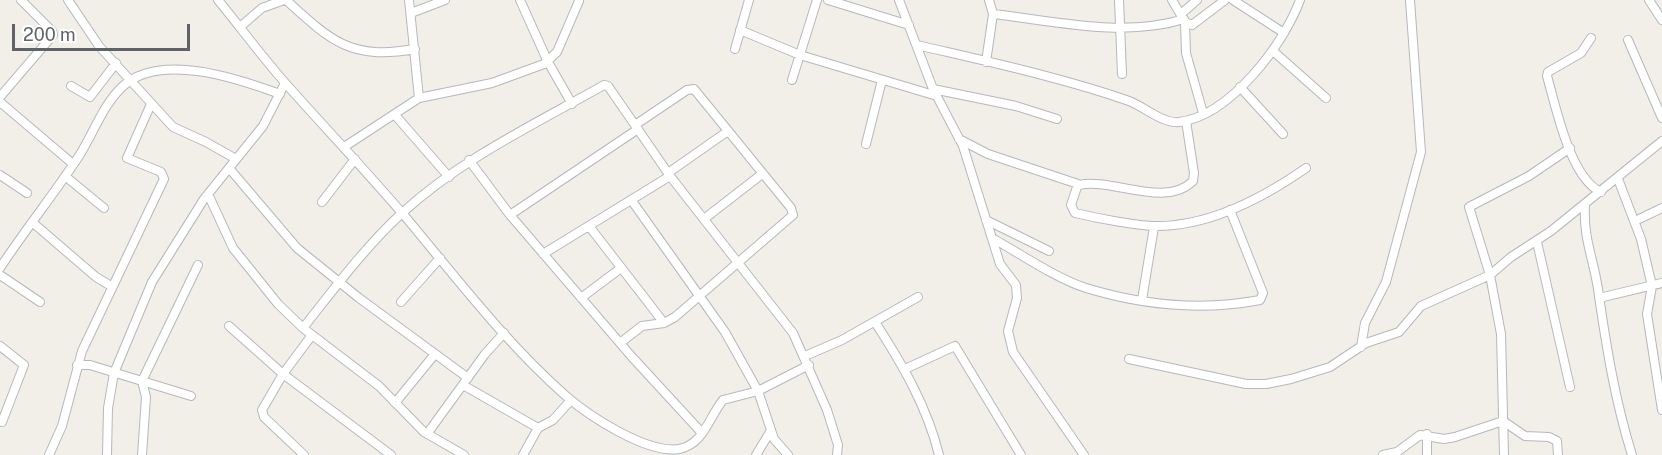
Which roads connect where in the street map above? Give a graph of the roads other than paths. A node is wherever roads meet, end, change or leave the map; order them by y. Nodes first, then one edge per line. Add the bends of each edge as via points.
1 (21, 0) edge
2 (68, 0) edge
3 (218, 0) edge
4 (285, 0) edge
5 (409, 0) edge
6 (445, 0) edge
7 (520, 0) edge
8 (750, 0) edge
9 (817, 0) edge
10 (828, 0) edge
11 (899, 0) edge
12 (989, 0) edge
13 (1119, 0) edge
14 (1172, 0) edge
15 (1197, 0) edge
16 (1225, 0) edge
17 (1233, 0) edge
18 (1300, 0) edge
19 (1410, 0) edge
20 (1649, 0) edge
21 (579, 1) edge
22 (411, 13) junction
23 (993, 14) junction
24 (1183, 18) junction
25 (1662, 20) edge
26 (909, 25) junction
27 (240, 27) junction
28 (1121, 27) junction
29 (740, 30) junction
30 (1284, 33) junction
31 (1591, 38) dead end
32 (1628, 40) dead end
33 (917, 45) junction
34 (415, 49) junction
35 (735, 49) dead end
36 (1273, 51) junction
37 (800, 55) junction
38 (548, 62) junction
39 (986, 62) junction
40 (116, 63) junction
41 (1122, 74) dead end
42 (131, 80) junction
43 (792, 80) dead end
44 (882, 80) junction
45 (285, 82) junction
46 (71, 86) dead end
47 (1240, 87) junction
48 (935, 93) junction
49 (280, 94) junction
50 (0, 97) edge
51 (419, 98) junction
52 (1326, 98) dead end
53 (0, 102) edge
54 (151, 104) junction
55 (572, 104) junction
56 (1203, 113) junction
57 (395, 115) junction
58 (1057, 118) dead end
59 (1662, 118) edge
60 (1186, 121) junction
61 (636, 127) junction
62 (728, 131) junction
63 (1283, 134) dead end
64 (959, 139) junction
65 (866, 144) dead end
66 (1661, 145) edge
67 (344, 147) junction
68 (1570, 148) junction
69 (236, 159) junction
70 (355, 159) junction
71 (469, 160) junction
72 (73, 164) junction
73 (229, 168) junction
74 (1305, 168) dead end
75 (669, 174) junction
76 (762, 174) junction
77 (0, 175) edge
78 (65, 176) junction
79 (448, 177) junction
80 (1618, 179) junction
81 (1079, 185) junction
82 (1601, 192) junction
83 (27, 193) dead end
84 (208, 194) junction
85 (632, 201) junction
86 (322, 202) dead end
87 (1585, 204) junction
88 (104, 208) dead end
89 (1662, 208) edge
90 (1230, 210) junction
91 (402, 213) junction
92 (510, 215) junction
93 (704, 219) junction
94 (986, 220) junction
95 (1635, 220) junction
96 (32, 222) junction
97 (589, 226) junction
98 (1154, 226) junction
99 (992, 238) junction
100 (1537, 242) junction
101 (0, 248) edge
102 (1049, 251) dead end
103 (543, 254) junction
104 (8, 256) junction
105 (440, 258) junction
106 (737, 262) junction
107 (198, 265) dead end
108 (0, 268) edge
109 (621, 268) junction
110 (0, 275) edge
111 (1490, 275) junction
112 (340, 282) junction
113 (1662, 283) edge
114 (111, 286) junction
115 (1652, 286) junction
116 (700, 296) junction
117 (918, 297) dead end
118 (581, 298) junction
119 (1599, 298) junction
120 (1142, 300) junction
121 (40, 302) dead end
122 (401, 302) dead end
123 (875, 322) junction
124 (664, 323) junction
125 (229, 326) dead end
126 (303, 328) junction
127 (504, 333) junction
128 (312, 335) junction
129 (620, 343) junction
130 (0, 346) edge
131 (1360, 347) junction
132 (435, 354) junction
133 (1129, 359) dead end
134 (807, 361) junction
135 (77, 366) junction
136 (905, 369) junction
137 (114, 374) junction
138 (283, 374) junction
139 (142, 381) junction
140 (465, 382) junction
141 (1570, 387) dead end
142 (758, 391) junction
143 (191, 396) dead end
144 (571, 400) junction
145 (395, 403) junction
146 (1662, 410) edge
147 (1, 422) edge
148 (1503, 422) junction
149 (538, 428) junction
150 (770, 432) junction
151 (702, 433) junction
152 (427, 434) junction
153 (1427, 434) junction
154 (649, 444) junction
155 (678, 452) edge
156 (49, 455) edge
157 (107, 455) edge
158 (142, 455) edge
159 (304, 455) edge
160 (391, 455) edge
161 (464, 455) edge
162 (523, 455) edge
163 (646, 455) edge
164 (756, 455) edge
165 (788, 455) edge
166 (837, 455) edge
167 (939, 455) edge
168 (1021, 455) edge
169 (1084, 455) edge
170 (1383, 455) edge
171 (1427, 455) edge
172 (1504, 455) edge
173 (1558, 455) edge
174 (1632, 455) edge

1 - 50 street via 53,35
2 - 40 street via 99,46
3 - 27 street
4 - 27 street via 262,8
4 - 34 street via 345,46 382,54
5 - 22 street
6 - 22 street
7 - 38 street
8 - 29 street
9 - 37 street
10 - 26 street
11 - 26 street
12 - 23 street
13 - 28 street
14 - 24 street
15 - 24 street
16 - 24 street via 1195,24
17 - 30 street
18 - 30 street
19 - 131 street via 1421,152 1386,282 1365,323
20 - 25 street
21 - 38 street via 557,52
22 - 34 street
23 - 28 street
23 - 39 street
24 - 28 street via 1148,27
24 - 56 street via 1186,53
26 - 33 street
27 - 45 street
28 - 41 street
29 - 35 street
29 - 37 street
30 - 36 street
31 - 68 street via 1581,53 1547,75
32 - 59 street
33 - 39 street
33 - 48 street
34 - 51 street
36 - 47 street
36 - 52 street
37 - 43 street
37 - 44 street
38 - 51 street via 492,82
38 - 55 street
39 - 60 street via 1129,101 1167,121
40 - 42 street
40 - 46 street via 90,97
42 - 49 street via 157,72 217,73
42 - 54 street
42 - 72 street via 116,93
44 - 48 street
44 - 65 street
45 - 49 street
45 - 67 street
47 - 56 street
47 - 63 street
48 - 58 street via 1016,106
48 - 64 street
49 - 69 street via 263,126
51 - 57 street
53 - 72 street
54 - 69 street via 178,131
54 - 114 street via 127,158 161,172 164,179
55 - 61 street via 608,86
55 - 71 street
56 - 60 street
57 - 67 street
57 - 79 street
60 - 81 street via 1194,172 1193,181 1186,187 1155,192
61 - 62 street via 692,89
61 - 75 street
61 - 92 street
62 - 75 street
62 - 76 street
64 - 81 street via 988,154
64 - 94 street
66 - 80 street
67 - 70 street
68 - 82 street via 1584,179
68 - 111 street via 1530,176 1469,207
69 - 73 street
70 - 86 street
70 - 91 street
71 - 79 street
71 - 92 street
72 - 78 street
73 - 84 street
73 - 112 street via 285,236
74 - 90 street via 1275,190
75 - 85 street
75 - 93 street
76 - 93 street
76 - 106 street via 793,215
77 - 83 street
78 - 88 street
78 - 96 street
79 - 91 street
80 - 82 street
80 - 95 street
81 - 98 street via 1071,206 1075,213
82 - 87 street
84 - 126 street via 244,264
84 - 137 street via 160,265
85 - 97 street
85 - 116 street
87 - 100 street
87 - 119 street via 1584,231
89 - 95 street
90 - 98 street via 1196,222
90 - 120 street via 1263,293 1260,300 1196,306
91 - 105 street
91 - 112 street
92 - 103 street
93 - 106 street
94 - 99 street
94 - 102 street
95 - 115 street
96 - 104 street
96 - 114 street
97 - 103 street
97 - 109 street
98 - 120 street
99 - 120 street via 1084,288
99 - 169 street via 1003,270 1017,290 1008,331 1013,352
100 - 111 street
100 - 141 street
101 - 104 street
103 - 118 street
104 - 108 street
105 - 122 street
105 - 127 street
106 - 116 street
106 - 134 street via 793,333
107 - 139 street
109 - 118 street
109 - 124 street
110 - 121 street
111 - 131 street via 1420,306 1399,332
111 - 148 street via 1503,352
112 - 126 street
112 - 132 street
113 - 115 street
114 - 135 street
115 - 119 street
115 - 146 street via 1647,314
116 - 124 street
116 - 142 street
117 - 123 street
118 - 129 street
119 - 174 street via 1621,418
123 - 134 street
123 - 136 street
124 - 129 street via 642,326
125 - 138 street
126 - 128 street
127 - 140 street
127 - 144 street
128 - 138 street
128 - 145 street via 379,386
129 - 151 street
130 - 147 street via 24,365
131 - 133 street via 1329,367 1266,384 1224,381
132 - 140 street
132 - 145 street
134 - 142 street
134 - 166 street via 827,410
135 - 137 street via 90,365
135 - 156 street via 62,426
136 - 167 street via 932,424
136 - 168 street via 955,346
137 - 139 street
137 - 157 street via 108,408
138 - 159 street via 262,413
138 - 160 street
139 - 143 street
139 - 158 street via 146,397
140 - 149 street
140 - 152 street
142 - 150 street
142 - 151 street via 723,400
144 - 149 street via 550,423
144 - 154 street via 613,429
145 - 152 street
148 - 153 street via 1444,439
148 - 172 street
148 - 173 street via 1525,436 1557,441
149 - 162 street
150 - 164 street
150 - 165 street
151 - 155 street
152 - 161 street
153 - 170 street via 1415,437 1397,452
153 - 171 street
154 - 155 street
154 - 163 street

